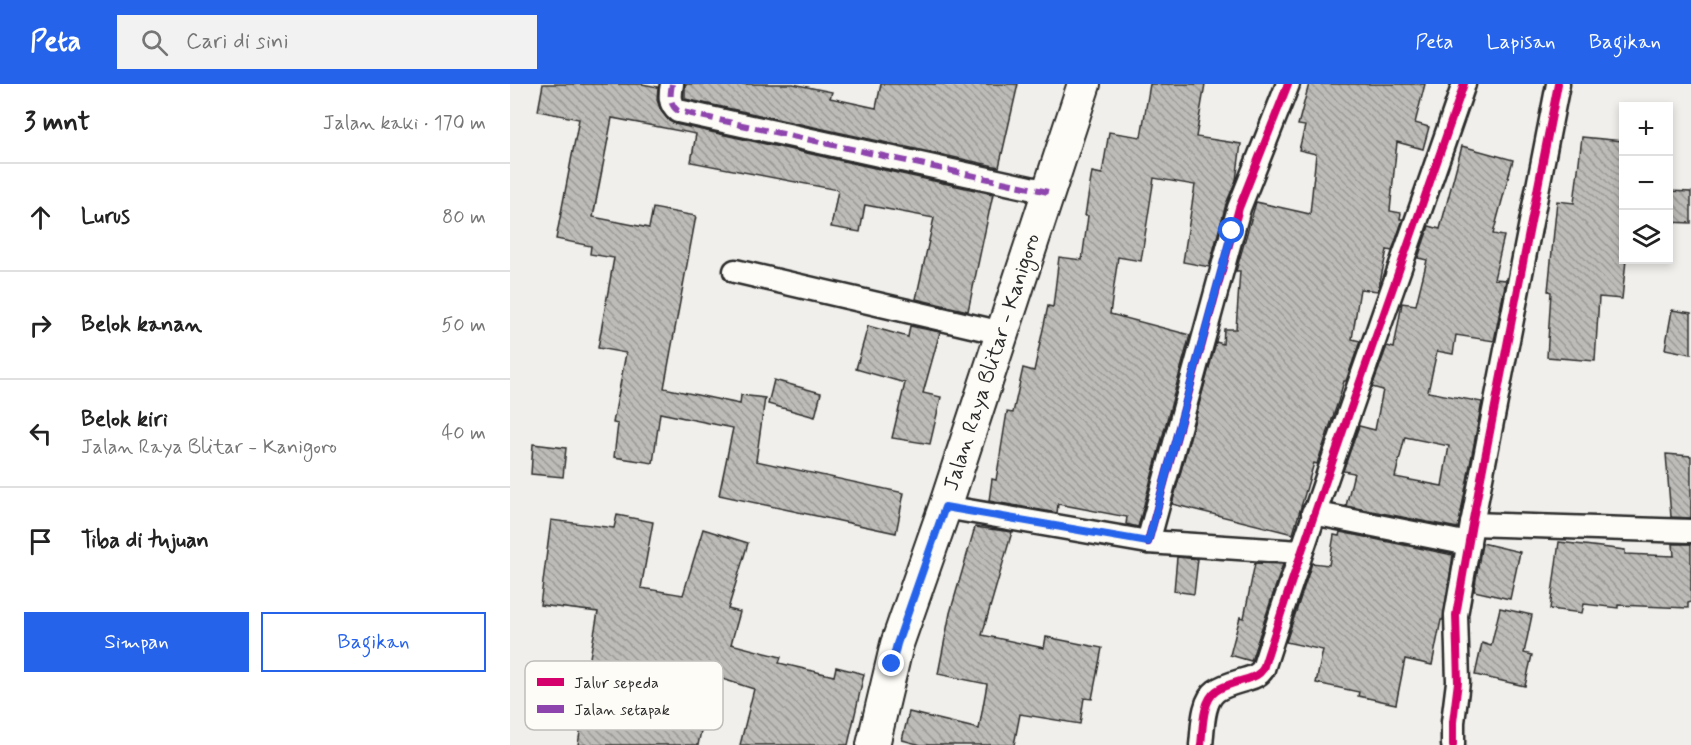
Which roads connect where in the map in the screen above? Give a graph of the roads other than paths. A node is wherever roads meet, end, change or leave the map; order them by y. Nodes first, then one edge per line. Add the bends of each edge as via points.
1 (672, 84) edge
2 (1084, 84) edge
3 (1288, 84) edge
4 (1464, 84) edge
5 (1558, 84) edge
6 (1048, 192) junction
7 (735, 271) dead end
8 (1002, 333) junction
9 (945, 507) junction
10 (1313, 513) junction
11 (1691, 531) edge
12 (1470, 534) junction
13 (1148, 542) junction
14 (1300, 552) junction
15 (873, 745) edge
16 (1201, 745) edge
17 (1453, 745) edge

1 - 6 street via 670,100 678,111
2 - 6 main road, Jalan Raya Blitar - Kanigoro
3 - 13 street via 1239,208
4 - 10 street
5 - 12 street
6 - 8 main road, Jalan Raya Blitar - Kanigoro
7 - 8 street
8 - 9 main road, Jalan Raya Blitar - Kanigoro
9 - 13 street
9 - 15 main road, Jalan Raya Blitar - Kanigoro via 897,644
10 - 12 street
10 - 14 street
11 - 12 street
12 - 17 street via 1456,615 1458,682
13 - 14 street
14 - 16 street via 1263,669 1254,677 1212,694 1206,706

